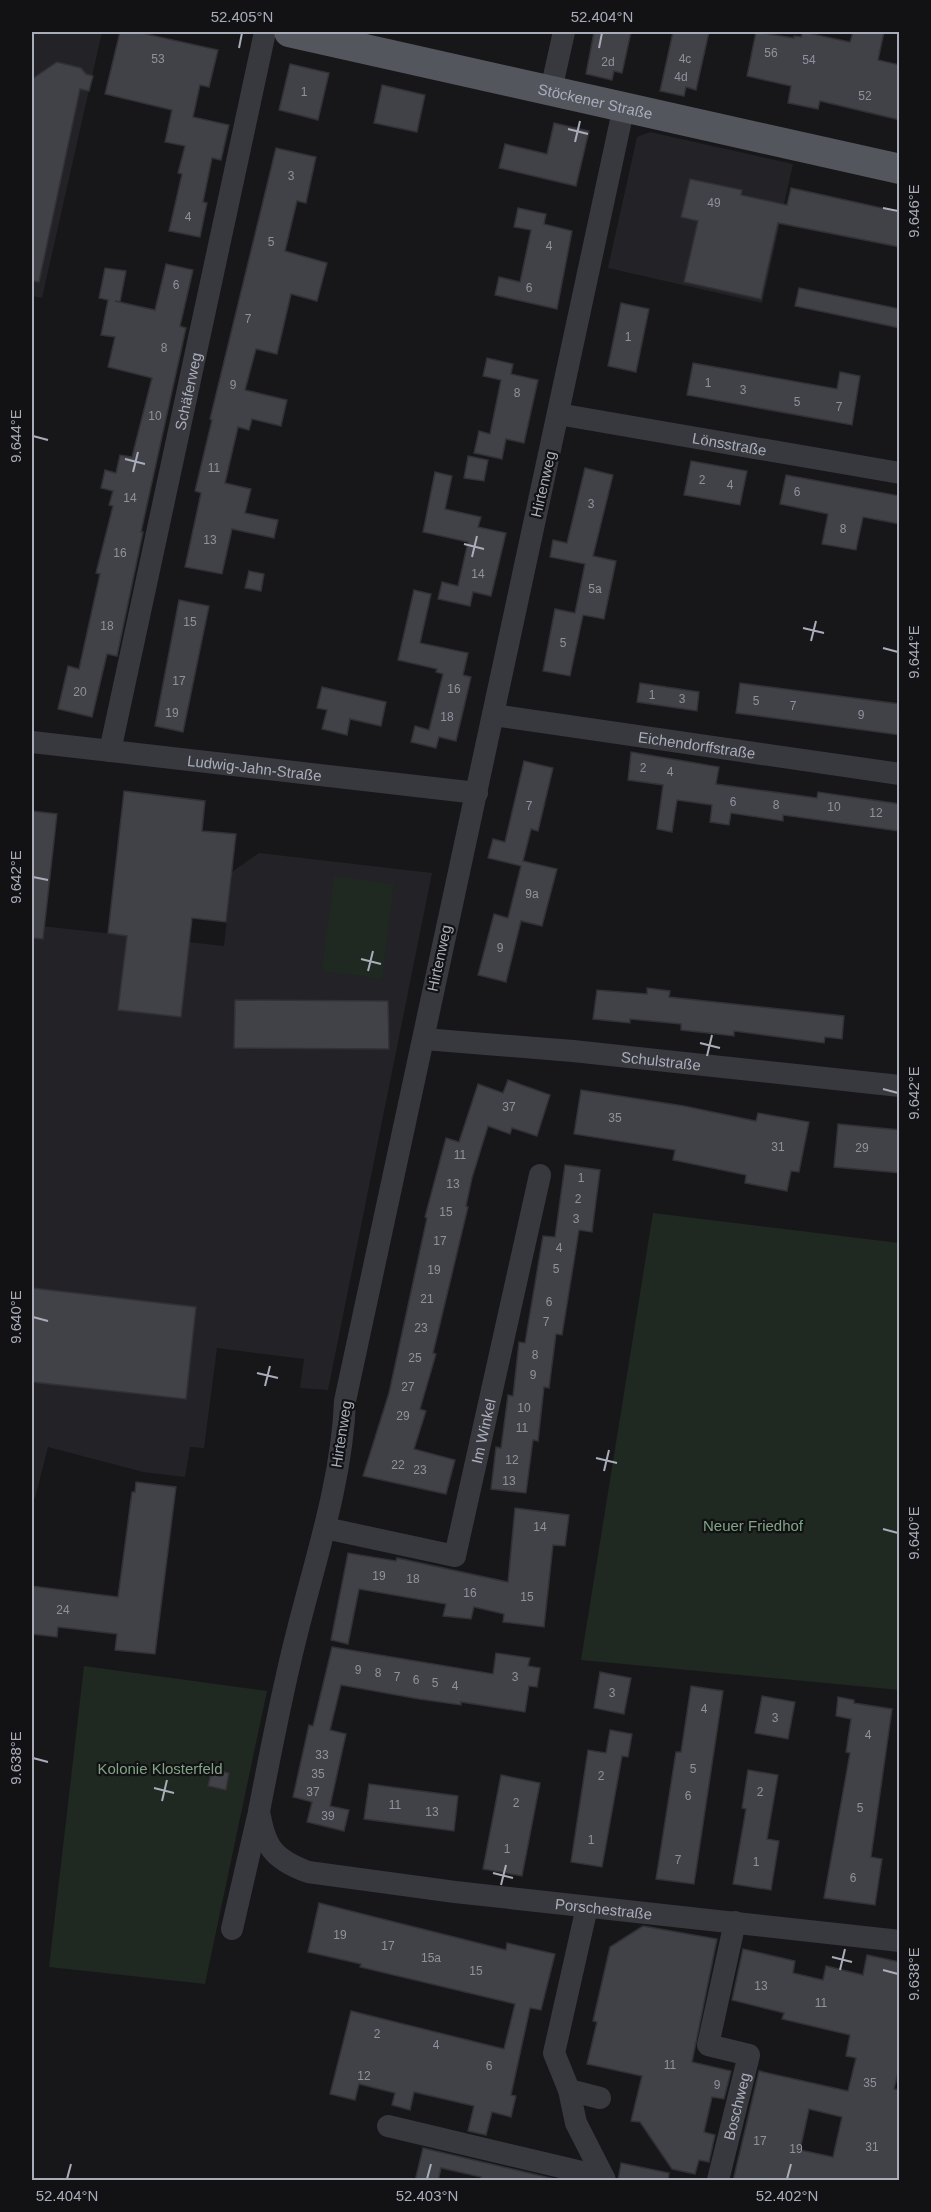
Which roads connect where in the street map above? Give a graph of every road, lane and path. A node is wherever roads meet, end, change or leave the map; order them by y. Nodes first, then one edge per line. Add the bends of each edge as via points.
1 (265, 32) edge
2 (289, 32) edge
3 (564, 32) edge
4 (551, 90) junction
5 (624, 106) junction
6 (900, 169) edge
7 (558, 414) junction
8 (900, 473) edge
9 (493, 715) junction
10 (32, 742) edge
11 (110, 751) junction
12 (900, 774) edge
13 (477, 793) junction
14 (424, 1039) junction
15 (900, 1086) edge
16 (540, 1175) dead end
17 (325, 1528) junction
18 (259, 1811) junction
19 (308, 1872) joint
20 (587, 1907) junction
21 (735, 1922) junction
22 (232, 1929) dead end
23 (900, 1941) edge
24 (569, 2090) junction
25 (600, 2098) dead end
26 (388, 2126) dead end
27 (604, 2179) edge
28 (718, 2181) edge

1 - 11 street, Schäferweg
2 - 4 main road, Stöckener Straße
3 - 4 street
4 - 5 main road, Stöckener Straße
5 - 6 main road, Stöckener Straße
5 - 7 street, Hirtenweg
7 - 8 street, Lönsstraße
7 - 9 street, Hirtenweg
9 - 12 street, Eichendorffstraße
9 - 13 street, Hirtenweg
10 - 11 street, Ludwig-Jahn-Straße
11 - 13 street, Ludwig-Jahn-Straße
13 - 14 street, Hirtenweg
14 - 15 street, Schulstraße
14 - 17 street, Hirtenweg via 345,1401
16 - 17 street, Im Winkel via 455,1556
17 - 18 street, Hirtenweg via 296,1636
18 - 19 street, Hirtenweg via 264,1838 275,1853 287,1864
18 - 22 street, Hirtenweg
19 - 20 street, Porschestraße
20 - 21 street, Porschestraße
20 - 24 street via 554,2053
21 - 23 street, Porschestraße
21 - 28 street, Boschweg via 708,2045 749,2055
24 - 25 street
24 - 27 street via 576,2123
26 - 27 street

